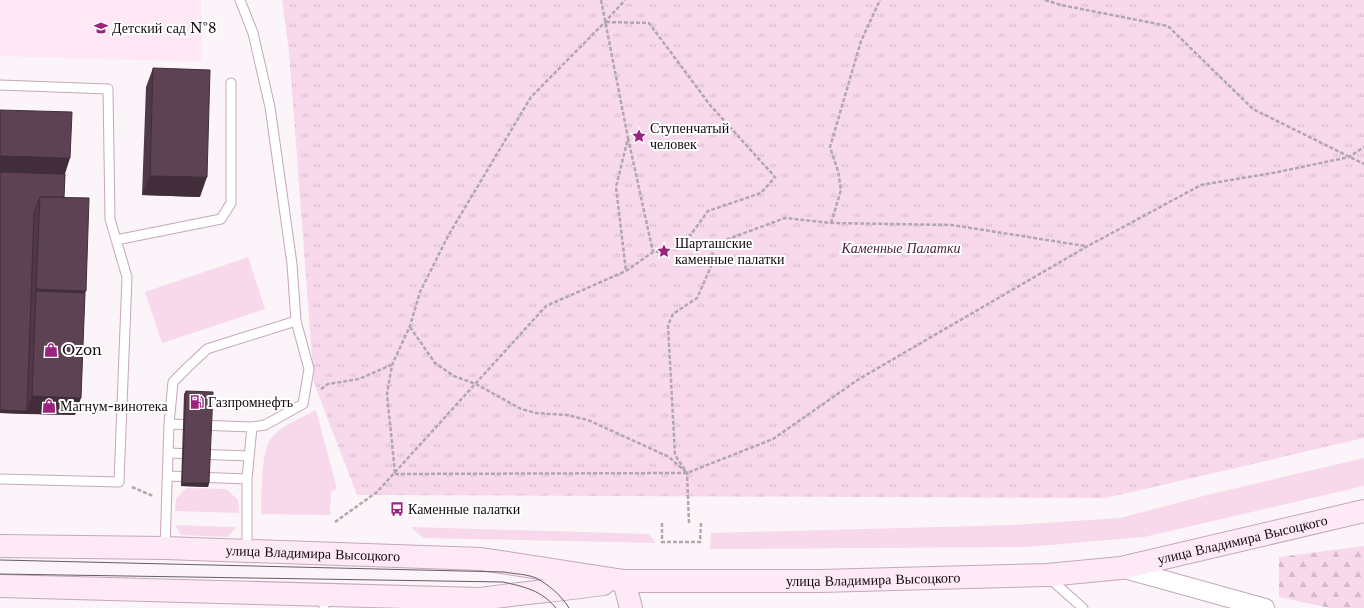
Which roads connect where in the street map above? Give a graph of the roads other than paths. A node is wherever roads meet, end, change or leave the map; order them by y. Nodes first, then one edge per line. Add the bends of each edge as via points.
1 (240, 0) edge
2 (231, 83) dead end
3 (0, 85) edge
4 (116, 240) junction
5 (296, 320) junction
6 (169, 424) junction
7 (252, 427) junction
8 (168, 453) junction
9 (249, 456) junction
10 (168, 476) junction
11 (0, 479) edge
12 (247, 479) junction
13 (1364, 511) edge
14 (0, 546) edge
15 (165, 548) junction
16 (247, 551) junction
17 (1121, 568) junction
18 (1047, 575) junction
19 (624, 581) junction
20 (0, 586) edge
21 (324, 602) edge
22 (1253, 607) edge
23 (630, 608) edge
24 (1083, 608) edge

1 - 5 lane via 253,33 270,107 292,264
2 - 4 lane via 231,204 221,219
3 - 4 lane via 108,90 110,219
4 - 11 lane via 126,277 119,482
5 - 6 lane via 207,349 174,382
5 - 7 lane via 309,368 303,404 265,425
6 - 7 lane
6 - 8 lane
7 - 9 lane
8 - 9 lane
8 - 10 lane
9 - 12 lane
10 - 12 lane
10 - 15 lane
12 - 16 lane
13 - 17 main road, улица Владимира Высоцкого
14 - 15 main road, улица Владимира Высоцкого
15 - 16 main road, улица Владимира Высоцкого
16 - 19 main road, улица Владимира Высоцкого via 481,559
17 - 18 main road, улица Владимира Высоцкого
17 - 22 street, улица Владимира Высоцкого
18 - 19 main road, улица Владимира Высоцкого via 812,581
18 - 24 lane
19 - 21 main road, улица Владимира Высоцкого via 480,599
19 - 23 main road
20 - 21 main road, улица Владимира Высоцкого

